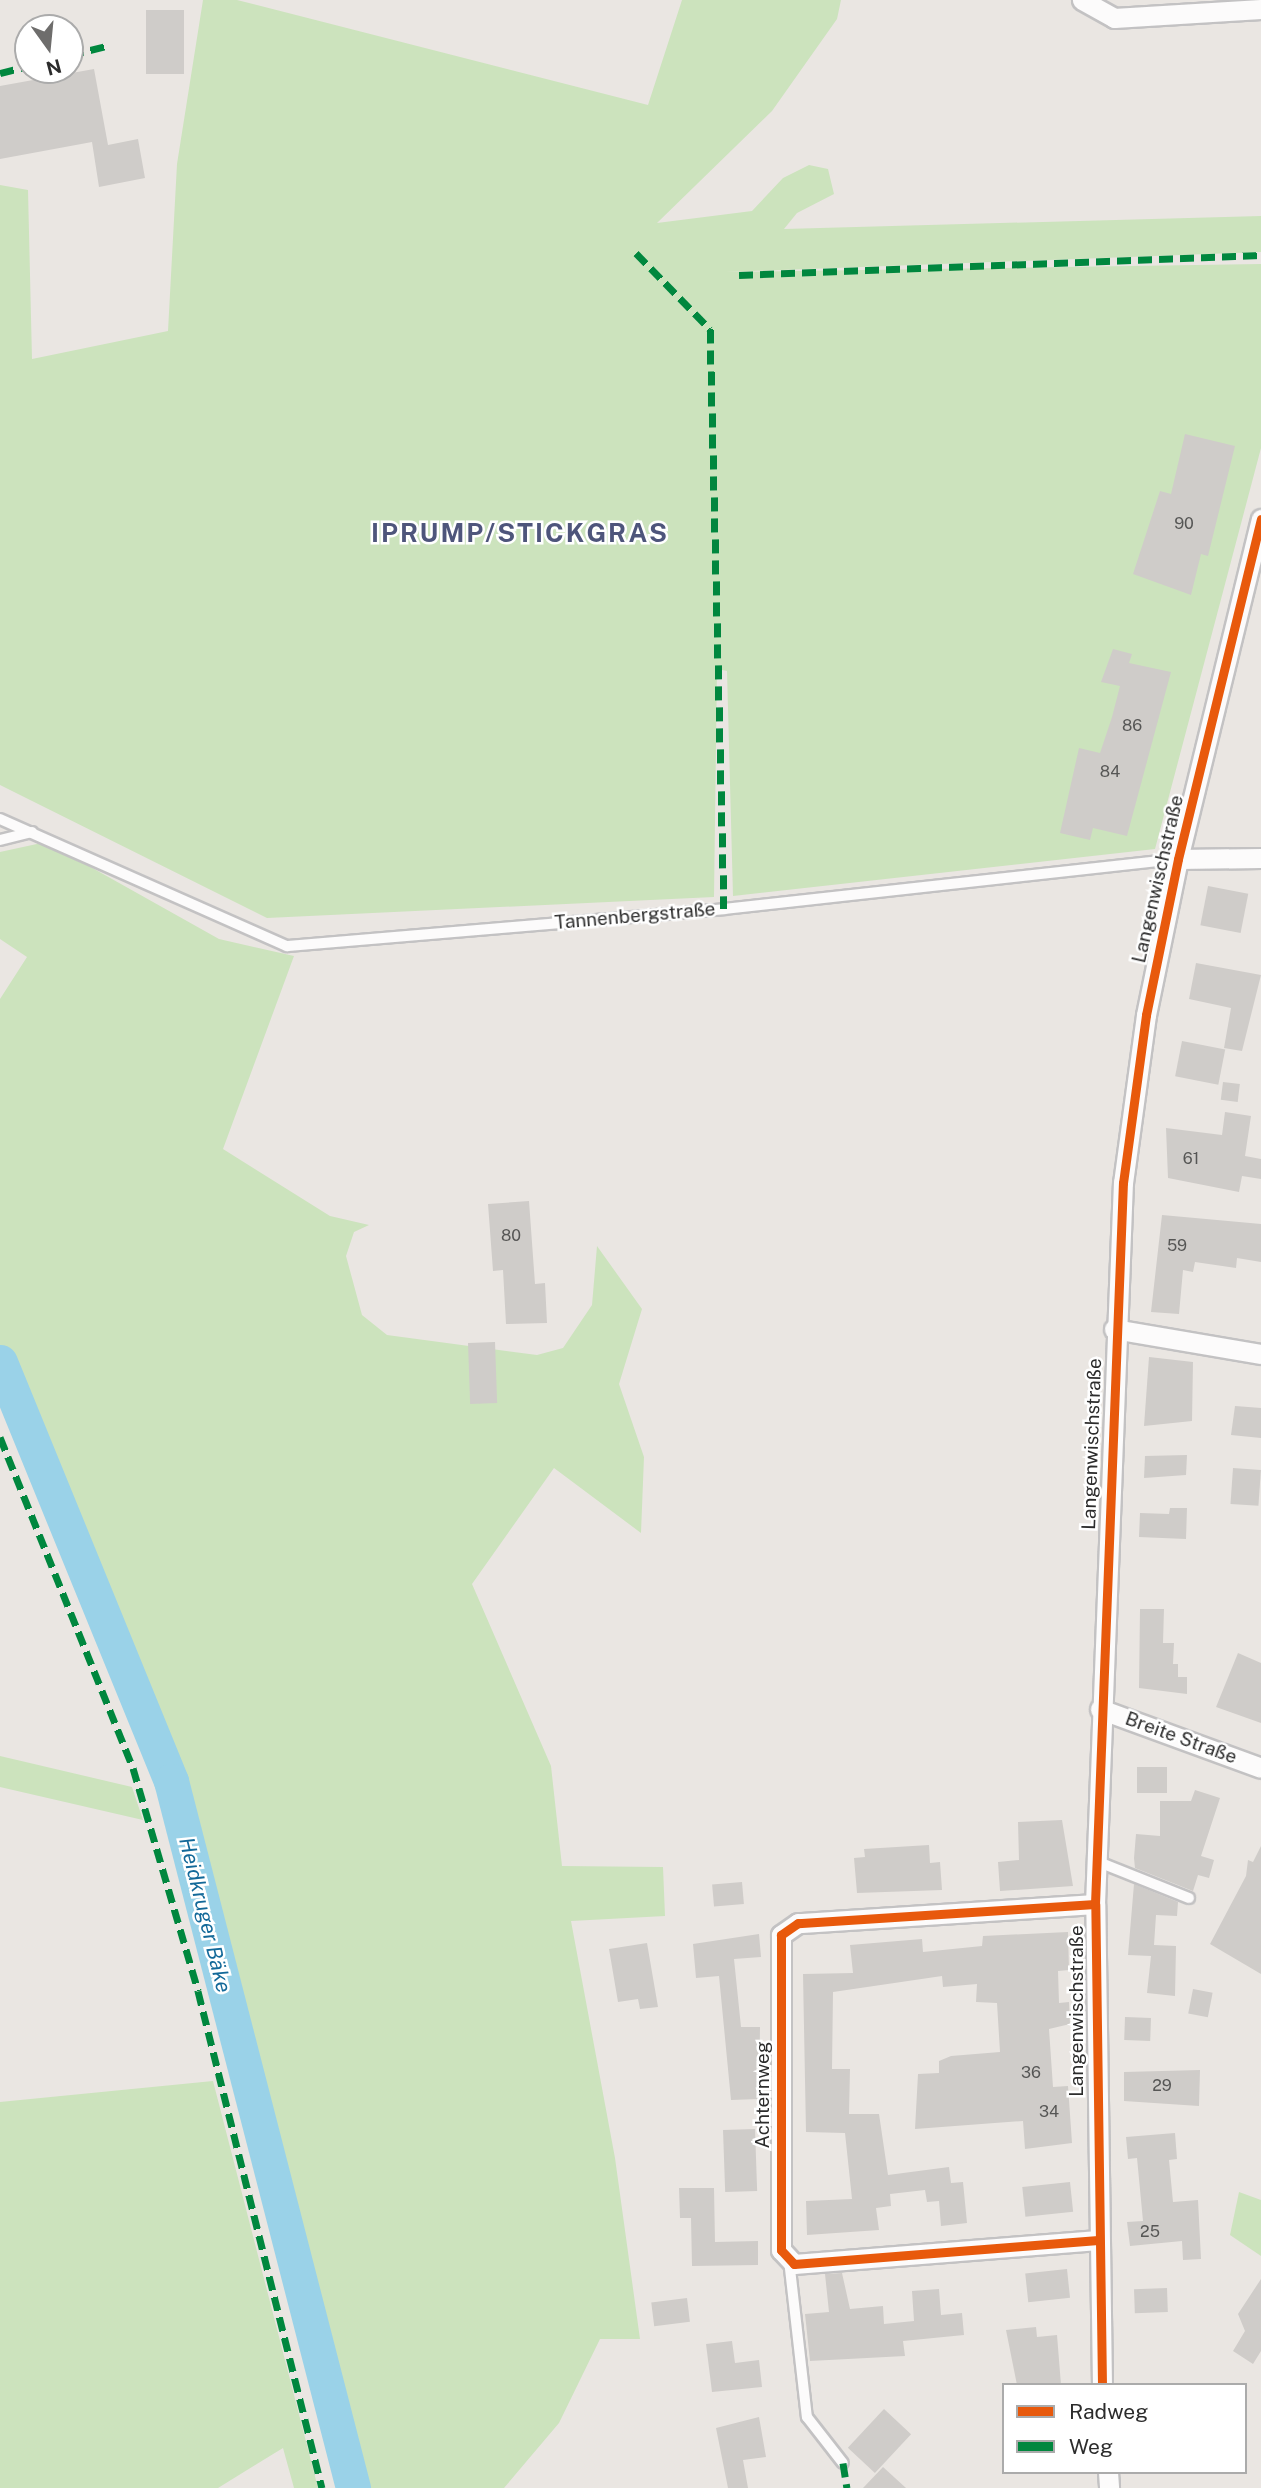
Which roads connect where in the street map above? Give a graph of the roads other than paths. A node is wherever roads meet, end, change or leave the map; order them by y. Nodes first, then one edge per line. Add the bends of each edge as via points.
1 (1082, 0) edge
2 (1261, 9) edge
3 (1261, 519) edge
4 (0, 819) edge
5 (32, 832) junction
6 (0, 839) edge
7 (1261, 858) edge
8 (1178, 859) junction
9 (1114, 1329) junction
10 (1261, 1354) edge
11 (1100, 1709) junction
12 (1261, 1768) edge
13 (1096, 1861) junction
14 (1189, 1898) dead end
15 (1095, 1903) junction
16 (1098, 2240) junction
17 (789, 2259) junction
18 (1102, 2383) edge
19 (843, 2463) dead end

1 - 2 street via 1114,18
3 - 8 street, Langenwischstraße
4 - 5 lane, Tannenbergstraße
5 - 6 lane
5 - 8 lane, Tannenbergstraße via 287,946 724,909
7 - 8 street, Tannenbergstraße
8 - 9 street, Langenwischstraße via 1146,1015 1122,1183
9 - 10 street
9 - 11 street, Langenwischstraße
11 - 12 street, Breite Straße
11 - 13 street, Langenwischstraße
13 - 14 lane
13 - 15 street, Langenwischstraße
15 - 16 street, Langenwischstraße
15 - 17 street, Achternweg via 797,1923 781,1935 781,2250
16 - 17 street via 794,2264
16 - 18 street, Langenwischstraße
17 - 19 lane via 807,2417

